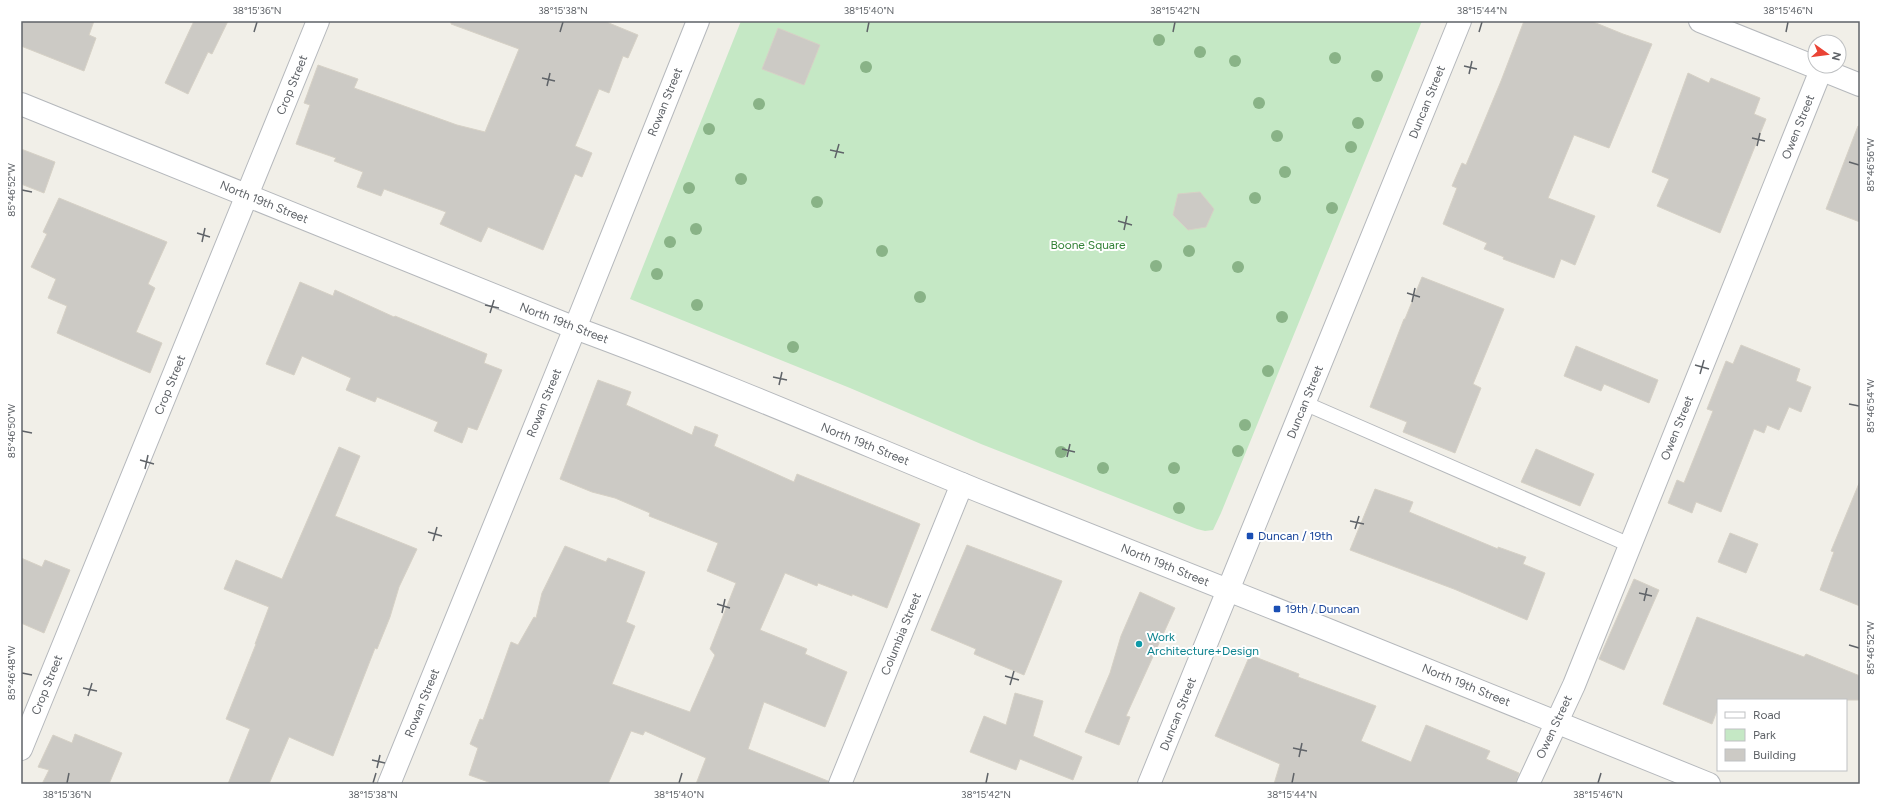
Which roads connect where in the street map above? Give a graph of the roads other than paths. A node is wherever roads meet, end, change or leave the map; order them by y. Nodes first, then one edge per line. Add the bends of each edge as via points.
1 (318, 21) edge
2 (698, 21) edge
3 (1460, 21) edge
4 (1700, 21) edge
5 (1807, 64) edge
6 (1820, 74) edge
7 (1832, 74) edge
8 (1860, 85) edge
9 (21, 104) edge
10 (248, 195) junction
11 (575, 328) junction
12 (1304, 403) junction
13 (962, 484) junction
14 (1630, 544) junction
15 (1228, 590) junction
16 (1557, 721) junction
17 (21, 749) edge
18 (389, 784) edge
19 (840, 784) edge
20 (1149, 784) edge
21 (1528, 784) edge
22 (1709, 784) edge

1 - 10 street, Crop Street
2 - 11 street, Rowan Street
3 - 12 street, Duncan Street
4 - 5 street
6 - 14 street, Owen Street
7 - 8 street
9 - 10 street, North 19th Street
10 - 11 street, North 19th Street
10 - 17 street, Crop Street
11 - 13 street, North 19th Street via 636,350
11 - 18 street, Rowan Street
12 - 14 lane
12 - 15 street, Duncan Street
13 - 15 street, North 19th Street
13 - 19 street, Columbia Street
14 - 16 street, Owen Street
15 - 16 street, North 19th Street
15 - 20 street, Duncan Street
16 - 21 street, Owen Street
16 - 22 street, North 19th Street

